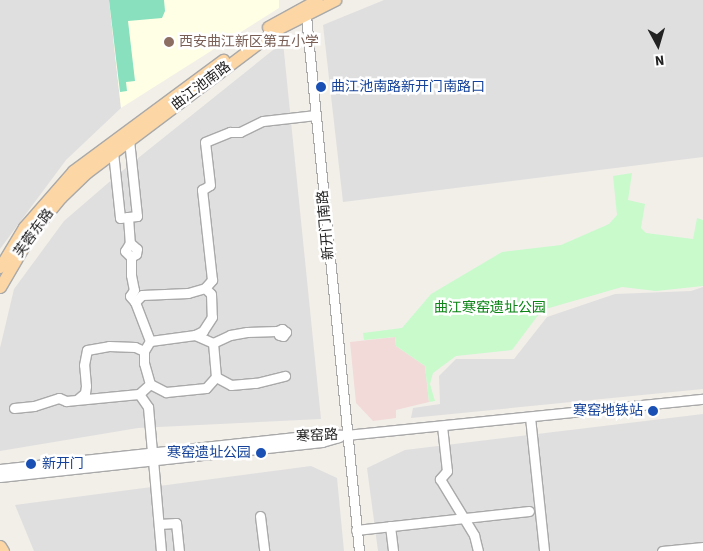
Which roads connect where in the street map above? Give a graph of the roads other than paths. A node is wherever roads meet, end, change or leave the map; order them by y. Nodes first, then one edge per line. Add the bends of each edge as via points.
1 (291, 0) edge
2 (317, 0) edge
3 (335, 0) edge
4 (305, 7) edge
5 (292, 12) junction
6 (316, 115) junction
7 (129, 140) junction
8 (114, 152) junction
9 (73, 171) joint
10 (74, 184) joint
11 (128, 217) junction
12 (0, 267) edge
13 (0, 287) edge
14 (205, 288) junction
15 (138, 292) junction
16 (277, 331) dead end
17 (195, 335) junction
18 (150, 341) junction
19 (213, 343) junction
20 (144, 351) junction
21 (285, 376) dead end
22 (216, 377) junction
23 (150, 384) junction
24 (139, 394) junction
25 (703, 399) edge
26 (78, 400) junction
27 (14, 408) dead end
28 (530, 417) junction
29 (442, 426) junction
30 (346, 435) junction
31 (152, 456) junction
32 (0, 469) edge
33 (0, 477) edge
34 (529, 511) dead end
35 (260, 516) dead end
36 (464, 518) junction
37 (158, 524) junction
38 (390, 526) junction
39 (356, 530) junction
40 (0, 546) edge
41 (703, 547) edge
42 (2, 551) edge
43 (161, 551) edge
44 (179, 551) edge
45 (264, 551) edge
46 (359, 551) edge
47 (393, 551) edge
48 (478, 551) edge
49 (544, 551) edge
50 (662, 551) edge

1 - 5 main road
2 - 4 main road, 曲江池南路
3 - 4 main road, 曲江池南路
4 - 5 main road, 曲江池南路
4 - 6 street, 新开门南路
4 - 7 main road, 曲江池南路
5 - 9 main road, 曲江池南路
6 - 14 street via 263,121 240,132 230,132 205,142 210,185 202,190 212,280
6 - 30 street, 新开门南路
7 - 8 main road, 曲江池南路
7 - 11 street via 137,216
8 - 10 main road, 曲江池南路
8 - 11 street via 120,218
9 - 12 main road, 芙蓉东路 via 24,227
10 - 13 main road, 芙蓉东路 via 32,232
11 - 15 street via 130,244 124,251 131,257 131,275
14 - 15 street via 188,292
14 - 17 street via 211,294 212,316 203,331
15 - 18 street via 130,296
16 - 19 street via 238,334
17 - 18 street
17 - 19 street
18 - 20 street
19 - 22 street
20 - 23 street
20 - 26 street via 135,347 109,346 87,350 85,393
21 - 22 street via 231,385
22 - 23 street via 206,388 166,392
23 - 24 street
24 - 26 street
24 - 31 street via 148,407
25 - 28 street
26 - 27 street via 59,398
28 - 29 street
28 - 49 street
29 - 30 street
29 - 36 street via 446,471 440,479
30 - 31 street, 寒窑路 via 321,434
30 - 39 street, 新开门南路
31 - 32 street, 寒窑路
31 - 33 street, 寒窑路
31 - 37 street
34 - 36 street
35 - 45 street
36 - 38 street
36 - 48 street via 474,535
37 - 43 street
37 - 44 street via 176,523
38 - 39 street
38 - 47 street
39 - 46 street, 新开门南路
40 - 42 main road
41 - 50 street

